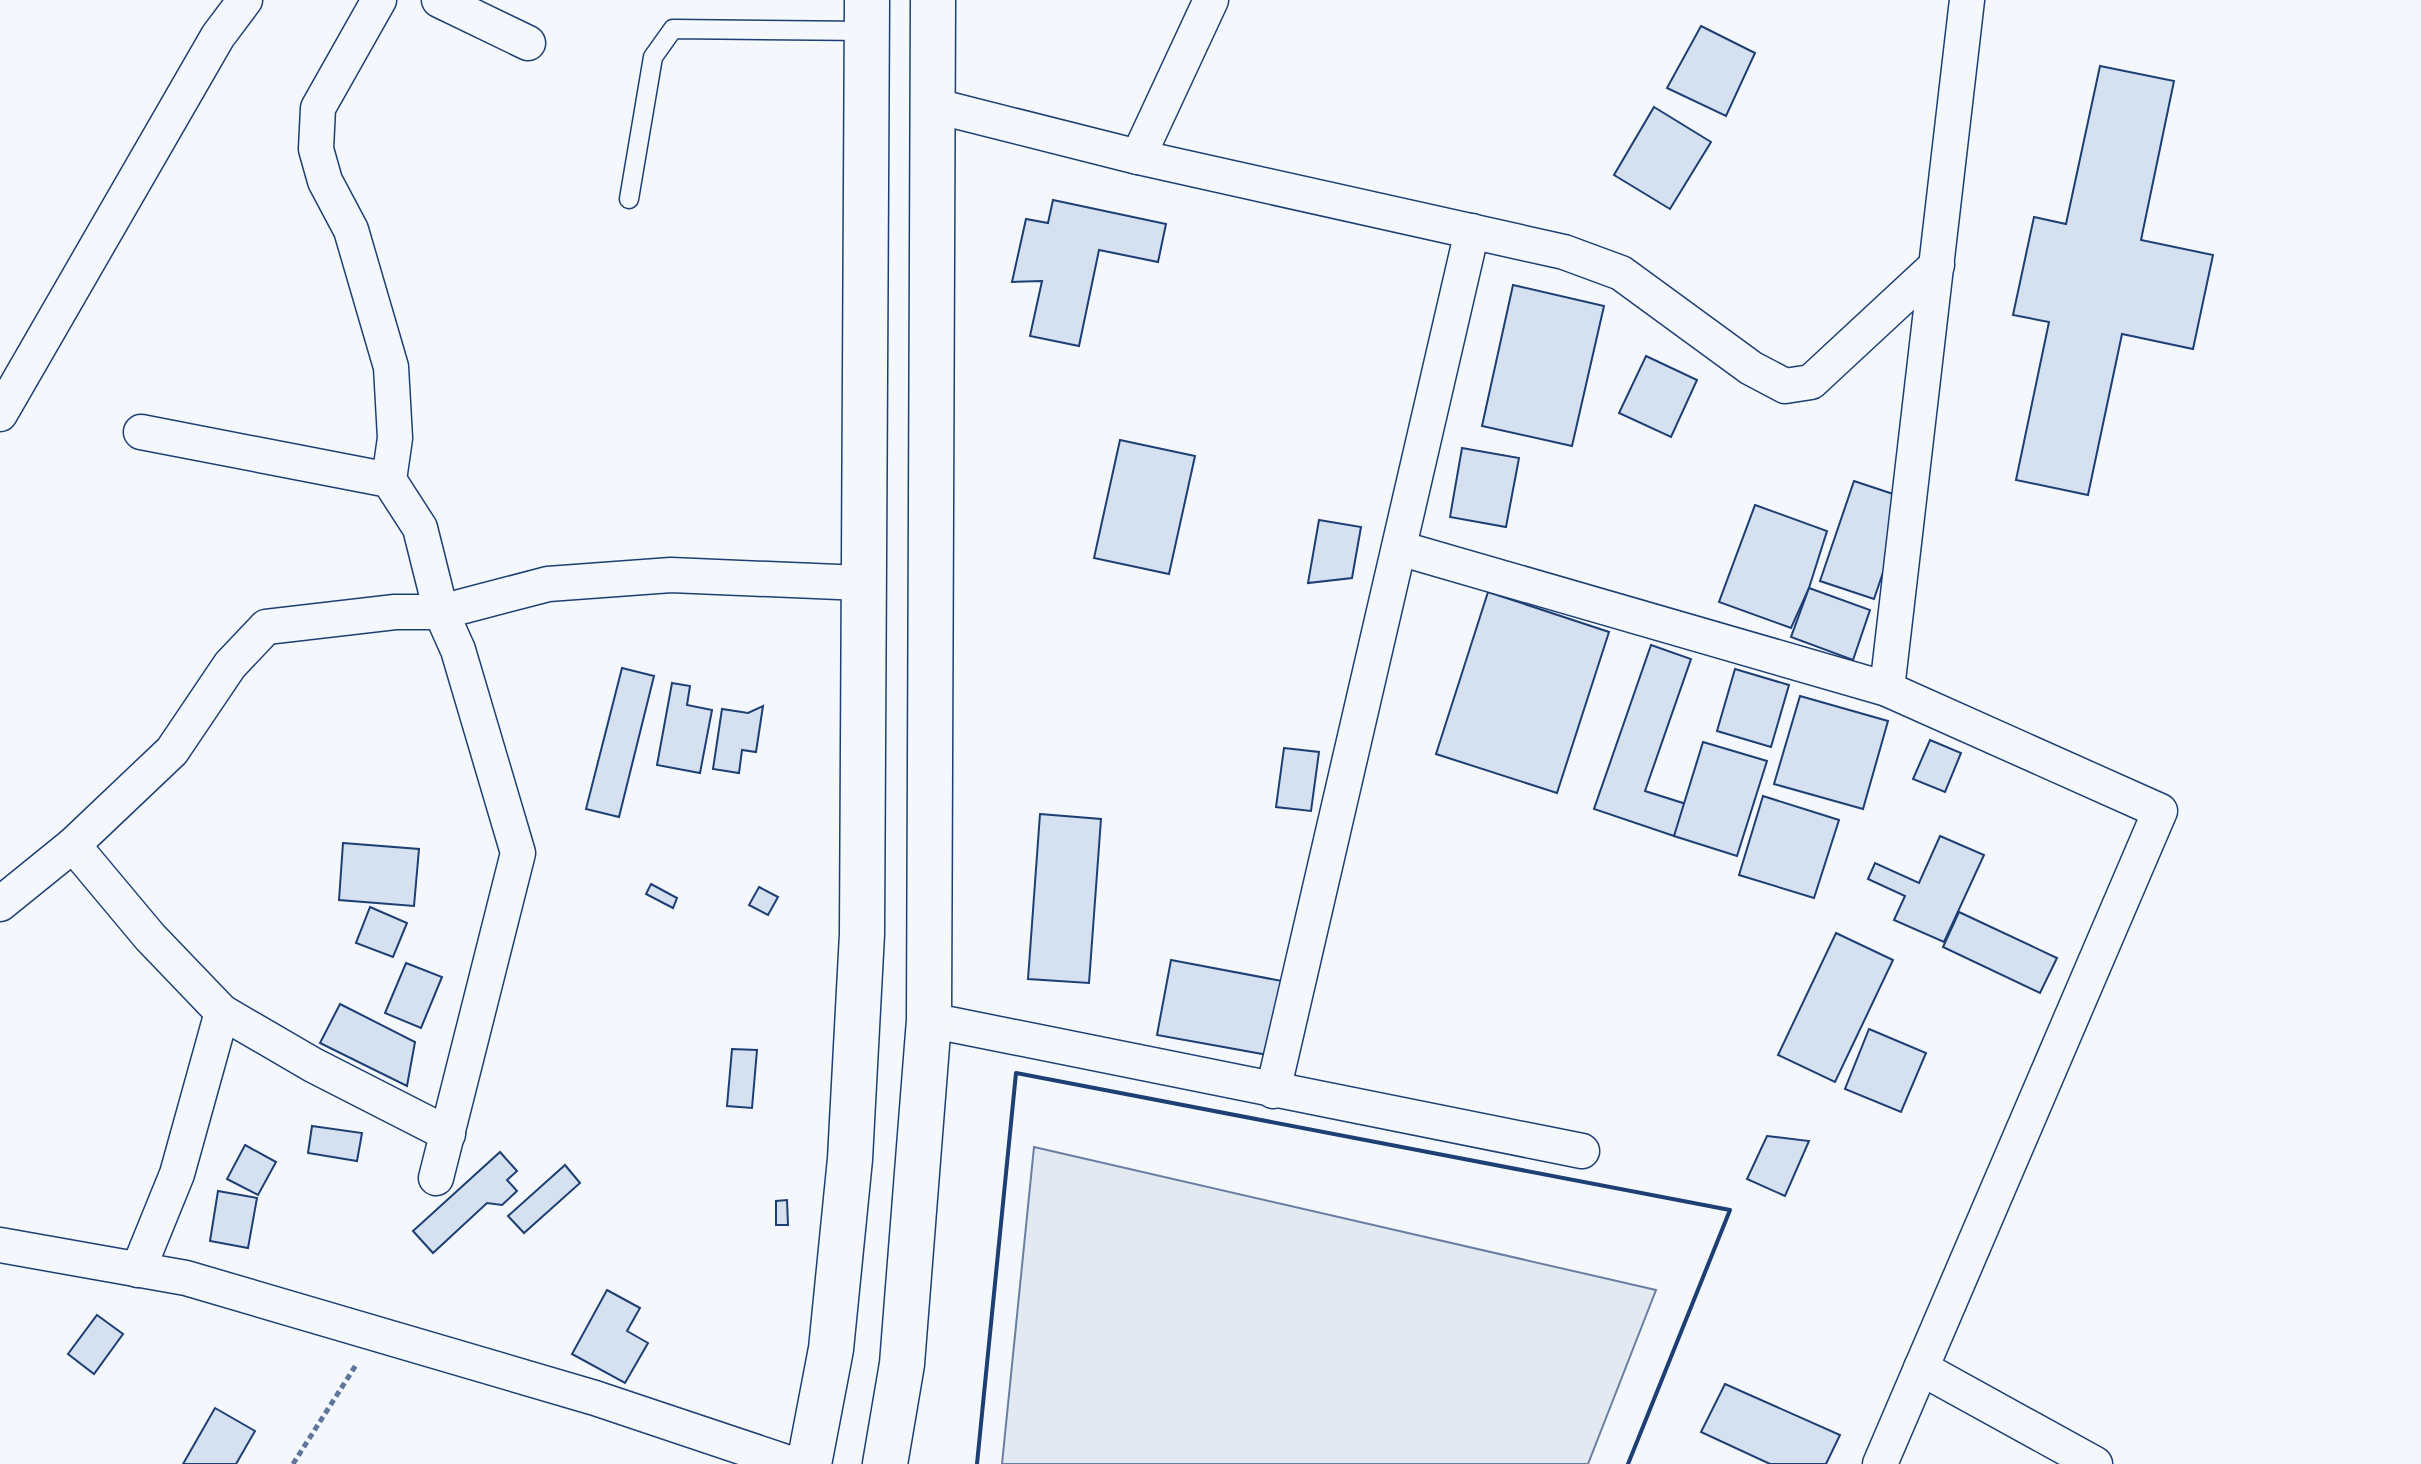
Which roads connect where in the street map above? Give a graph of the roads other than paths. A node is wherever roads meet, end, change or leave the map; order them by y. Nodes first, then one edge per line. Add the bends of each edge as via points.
1 (245, 0) edge
2 (379, 0) edge
3 (439, 0) edge
4 (933, 0) edge
5 (1211, 0) edge
6 (1967, 0) edge
7 (867, 16) edge
8 (528, 43) dead end
9 (932, 105) junction
10 (1138, 157) junction
11 (629, 199) dead end
12 (1472, 231) junction
13 (1937, 265) junction
14 (0, 414) edge
15 (141, 432) dead end
16 (389, 480) junction
17 (1399, 548) junction
18 (862, 583) junction
19 (441, 612) junction
20 (1887, 689) junction
21 (73, 845) junction
22 (0, 904) edge
23 (222, 1012) junction
24 (929, 1020) junction
25 (1273, 1091) junction
26 (448, 1134) junction
27 (1582, 1151) dead end
28 (436, 1178) dead end
29 (0, 1245) edge
30 (138, 1270) junction
31 (1921, 1368) junction
32 (792, 1464) edge
33 (809, 1464) edge
34 (885, 1464) edge
35 (1880, 1464) edge
36 (2095, 1464) edge

1 - 14 street via 218,36
2 - 16 street via 318,108 316,149 325,181 351,230 391,367 395,438
3 - 8 street
4 - 9 main road
5 - 10 street
6 - 13 street
7 - 11 lane via 673,29 653,57
7 - 18 main road
9 - 10 street
9 - 24 main road
10 - 12 street
12 - 13 street via 1564,252 1621,273 1751,368 1785,386 1811,382
12 - 17 street
13 - 20 street
15 - 16 street
16 - 19 street via 420,528
17 - 20 street
17 - 25 street
18 - 19 street via 671,575 548,584
18 - 33 main road via 862,934 850,1159 831,1349
19 - 21 street via 266,627 230,665 172,751
19 - 26 street via 458,650 518,853
20 - 31 street via 2160,811
21 - 22 street
21 - 23 street
23 - 26 street
23 - 30 street via 177,1174
24 - 25 street
24 - 34 main road via 902,1364
25 - 27 street
26 - 28 street
29 - 30 street
30 - 32 street via 186,1278 595,1398
31 - 35 street
31 - 36 street

